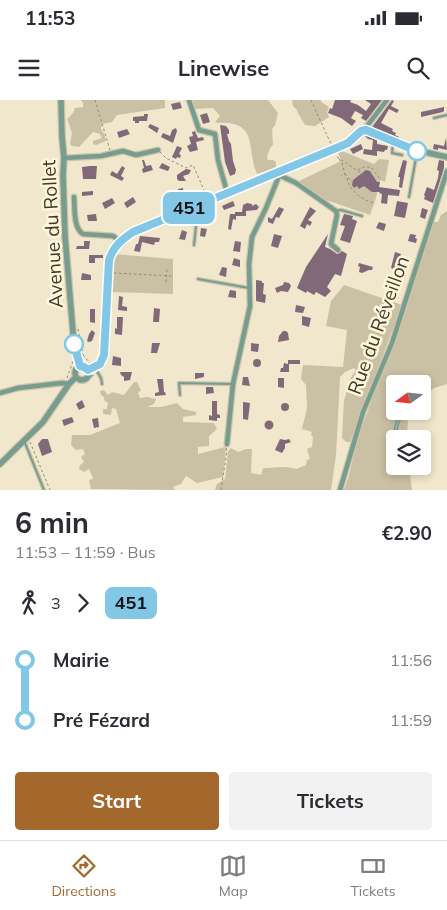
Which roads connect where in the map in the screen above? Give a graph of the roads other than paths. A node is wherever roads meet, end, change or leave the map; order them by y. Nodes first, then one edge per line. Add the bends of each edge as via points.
1 (61, 100) edge
2 (190, 100) edge
3 (384, 101) edge
4 (447, 115) edge
5 (434, 118) dead end
6 (366, 130) junction
7 (394, 142) junction
8 (158, 150) road end
9 (417, 151) junction
10 (402, 155) dead end
11 (447, 157) edge
12 (64, 158) junction
13 (447, 171) edge
14 (280, 173) junction
15 (227, 192) junction
16 (74, 197) dead end
17 (409, 197) dead end
18 (197, 205) junction
19 (336, 211) junction
20 (362, 216) dead end
21 (120, 241) junction
22 (194, 245) dead end
23 (338, 250) dead end
24 (198, 280) dead end
25 (250, 288) junction
26 (80, 366) junction
27 (95, 367) junction
28 (88, 370) junction
29 (76, 377) junction
30 (67, 383) junction
31 (102, 384) dead end
32 (233, 384) junction
33 (0, 393) edge
34 (180, 395) dead end
35 (26, 439) junction
36 (228, 444) road end
37 (0, 464) edge
38 (44, 490) edge
39 (340, 490) edge

1 - 12 street, Avenue du Rollet
2 - 15 street via 199,130 215,134
3 - 6 street
4 - 5 lane
6 - 7 street
6 - 14 street via 348,143
7 - 9 street
7 - 10 lane via 392,153
8 - 12 street via 136,155 123,151
9 - 11 street
9 - 17 lane
12 - 26 street, Avenue du Rollet via 64,236 74,344
13 - 39 street, Rue du Réveillon via 392,343 363,412
14 - 15 street
14 - 19 street
14 - 25 street via 252,237
15 - 18 street
16 - 21 street via 79,232 113,236
18 - 21 street via 133,232
18 - 22 lane
19 - 20 lane
19 - 23 street via 331,244
21 - 27 street via 111,254 108,273 104,355
24 - 25 lane
25 - 32 street via 250,306
26 - 28 street
26 - 29 street via 75,370
27 - 28 street
27 - 31 lane
28 - 29 street via 86,378
29 - 30 street
30 - 33 street
30 - 35 street via 53,408
32 - 34 lane via 179,383
32 - 36 street
35 - 37 street
35 - 38 lane

